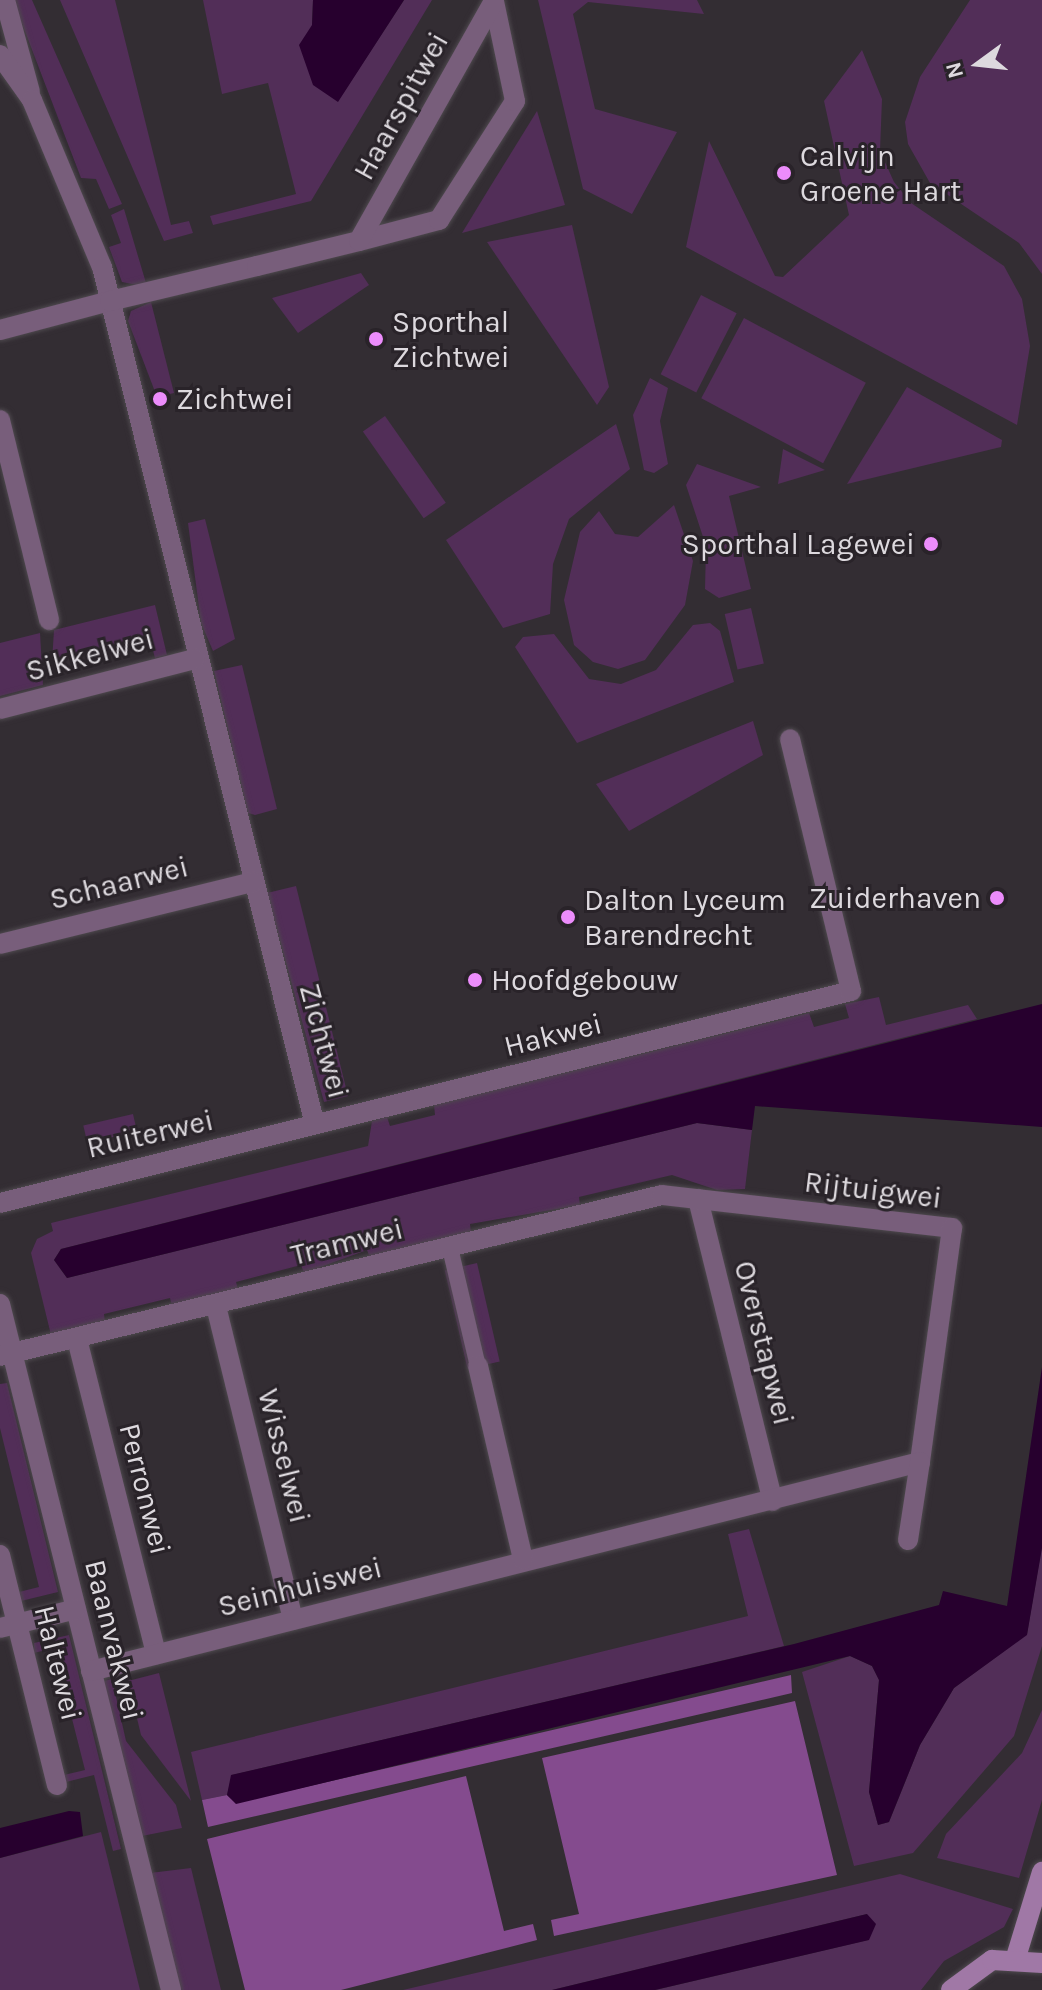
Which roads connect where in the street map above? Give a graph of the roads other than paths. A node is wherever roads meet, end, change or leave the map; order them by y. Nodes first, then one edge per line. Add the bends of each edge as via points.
1 (5, 0) edge
2 (496, 1) edge
3 (0, 55) edge
4 (32, 100) junction
5 (359, 241) junction
6 (110, 301) junction
7 (0, 330) edge
8 (0, 420) edge
9 (9, 498) edge
10 (49, 620) dead end
11 (195, 659) junction
12 (0, 709) edge
13 (790, 739) dead end
14 (252, 882) junction
15 (0, 944) edge
16 (314, 1121) junction
17 (698, 1199) junction
18 (0, 1203) edge
19 (450, 1248) junction
20 (0, 1304) edge
21 (216, 1306) junction
22 (77, 1339) junction
23 (6, 1355) edge
24 (478, 1366) joint
25 (920, 1462) junction
26 (773, 1501) junction
27 (908, 1540) dead end
28 (0, 1555) edge
29 (523, 1560) junction
30 (76, 1609) junction
31 (293, 1620) junction
32 (9, 1626) edge
33 (156, 1654) junction
34 (91, 1671) junction
35 (57, 1785) dead end
36 (1042, 1872) edge
37 (1016, 1957) junction
38 (1042, 1963) edge
39 (171, 1990) edge
40 (951, 1990) edge

1 - 4 street, Zichtwei via 22,41
2 - 5 street, Haarspitwei
2 - 5 street, Haarspitwei via 515,101 439,220
3 - 4 street, Zichtwei
4 - 6 street, Zichtwei via 92,237
5 - 6 street, Haarspitwei
6 - 7 street, Haarspitwei
6 - 11 street, Zichtwei
8 - 9 street
9 - 10 street
11 - 12 street, Sikkelwei
11 - 14 street, Zichtwei
13 - 16 street, Hakwei via 851,991
14 - 15 street, Schaarwei
14 - 16 street, Zichtwei
16 - 18 street, Ruiterwei
17 - 19 street, Tramwei via 662,1195
17 - 25 street, Rijtuigwei via 952,1228
17 - 26 street, Overstapwei
19 - 21 street, Tramwei
19 - 24 street
20 - 23 street, Baanvakwei
21 - 22 street, Tramwei
21 - 31 street, Wisselwei
22 - 23 street, Tramwei
22 - 33 street, Perronwei
23 - 30 street, Baanvakwei
24 - 29 street
25 - 26 street
25 - 27 street, Rijtuigwei
26 - 29 street, Seinhuiswei
28 - 32 street, Haltewei
29 - 31 street, Seinhuiswei
30 - 32 street
30 - 34 street, Baanvakwei
31 - 33 street, Seinhuiswei
32 - 35 street, Haltewei
33 - 34 street, Seinhuiswei
34 - 39 street, Baanvakwei
36 - 37 main road
37 - 38 main road
37 - 40 main road via 981,1965

